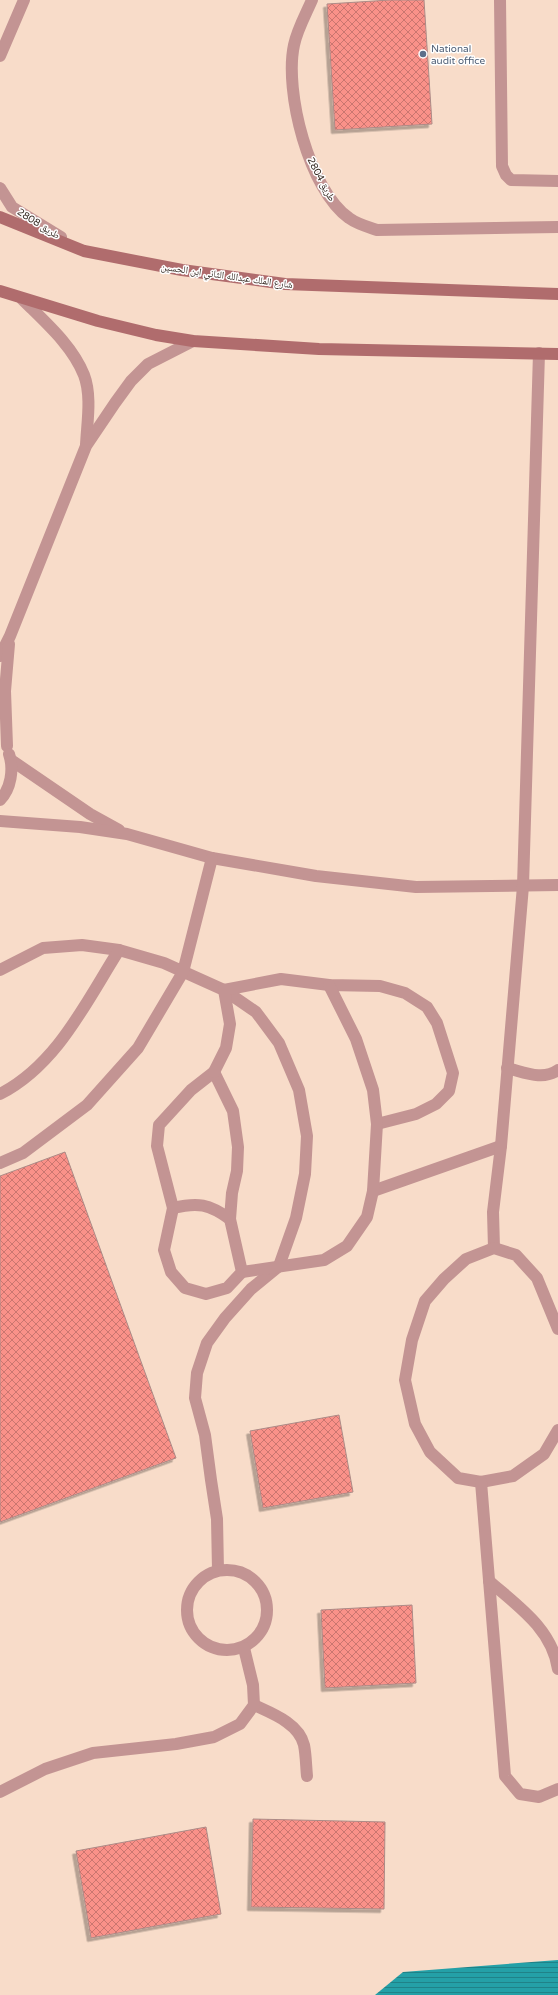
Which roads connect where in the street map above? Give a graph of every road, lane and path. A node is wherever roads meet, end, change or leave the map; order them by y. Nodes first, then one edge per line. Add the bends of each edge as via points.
1 (24, 0) edge
2 (312, 0) edge
3 (500, 0) edge
4 (0, 56) edge
5 (558, 181) edge
6 (0, 188) edge
7 (0, 216) edge
8 (558, 227) edge
9 (84, 251) junction
10 (0, 291) edge
11 (558, 294) edge
12 (22, 299) junction
13 (193, 341) junction
14 (539, 353) junction
15 (558, 354) edge
16 (86, 446) junction
17 (10, 636) junction
18 (0, 656) edge
19 (3, 741) edge
20 (11, 760) junction
21 (0, 800) edge
22 (0, 821) edge
23 (127, 834) junction
24 (212, 858) junction
25 (558, 885) edge
26 (523, 886) junction
27 (119, 950) junction
28 (0, 970) edge
29 (183, 972) junction
30 (329, 985) junction
31 (224, 990) junction
32 (507, 1068) junction
33 (558, 1070) edge
34 (214, 1072) junction
35 (0, 1094) edge
36 (377, 1124) junction
37 (501, 1146) junction
38 (0, 1164) edge
39 (373, 1191) junction
40 (173, 1208) junction
41 (230, 1219) junction
42 (494, 1248) junction
43 (279, 1266) junction
44 (242, 1272) junction
45 (558, 1330) edge
46 (558, 1430) edge
47 (481, 1482) junction
48 (218, 1570) junction
49 (489, 1581) junction
50 (244, 1648) junction
51 (558, 1669) edge
52 (254, 1705) junction
53 (307, 1776) dead end
54 (558, 1789) edge
55 (0, 1792) edge

1 - 4 street
2 - 8 street, طريق 2804 via 294,45 291,86 299,127 314,168 330,199 349,218 377,230
3 - 5 street via 502,166 511,180
6 - 9 street, طريق 2808 via 12,207
7 - 9 main road, شارع الملك عبدالله الثاني ابن الحسين
9 - 11 main road, شارع الملك عبدالله الثاني ابن الحسين via 182,270 284,284
10 - 12 main road
12 - 13 main road via 98,321
12 - 16 street via 59,337 75,357 84,376 88,399
13 - 14 main road via 319,349
13 - 16 street via 148,364 114,403
14 - 15 main road
14 - 26 street
16 - 17 street
17 - 18 street
17 - 19 street
19 - 20 street
20 - 21 street via 11,779
20 - 23 street via 90,814
22 - 23 street via 80,827
23 - 24 street
24 - 26 street via 316,876 416,887
24 - 29 street
25 - 26 street
26 - 32 street
27 - 28 street via 82,945 43,948
27 - 29 street via 164,963
27 - 35 street via 58,1047 14,1087
29 - 31 street
29 - 38 street via 138,1048 88,1105 23,1153
30 - 31 street via 281,979
30 - 36 street via 356,1039 373,1090
30 - 36 street via 380,986 405,993 427,1007 437,1023 453,1073 449,1092 436,1104 416,1114
31 - 34 street via 230,1024 226,1048
31 - 43 street via 256,1012 279,1043 299,1090 307,1136 305,1174 296,1218
32 - 33 street via 540,1076 553,1074
32 - 37 street
34 - 40 street via 191,1090 159,1125 157,1146
34 - 41 street via 233,1111 238,1147
36 - 39 street
37 - 39 street
37 - 42 street via 493,1212
39 - 43 street via 367,1217 347,1246 324,1260
40 - 41 street via 196,1204 208,1206
40 - 44 street via 164,1250 171,1272 185,1288 206,1294 227,1288
41 - 44 street
42 - 45 street via 516,1255 537,1278
42 - 47 street via 466,1258 426,1301 412,1340 405,1380 415,1424 430,1452 458,1478
43 - 44 street
43 - 48 street via 252,1289 225,1318 207,1343 197,1373 195,1398 205,1435 212,1480 217,1519
46 - 47 street via 544,1454 513,1476
47 - 49 street
48 - 50 street via 242,1572 261,1587 268,1609 262,1632
48 - 50 street via 201,1578 189,1594 186,1614 192,1632 206,1646 225,1651
49 - 51 street via 527,1613 547,1637 556,1657
49 - 54 street via 505,1776 520,1794 539,1797
50 - 52 street via 253,1685
52 - 53 street via 279,1717 294,1728 304,1743
52 - 55 street via 240,1724 214,1737 93,1753 44,1769

